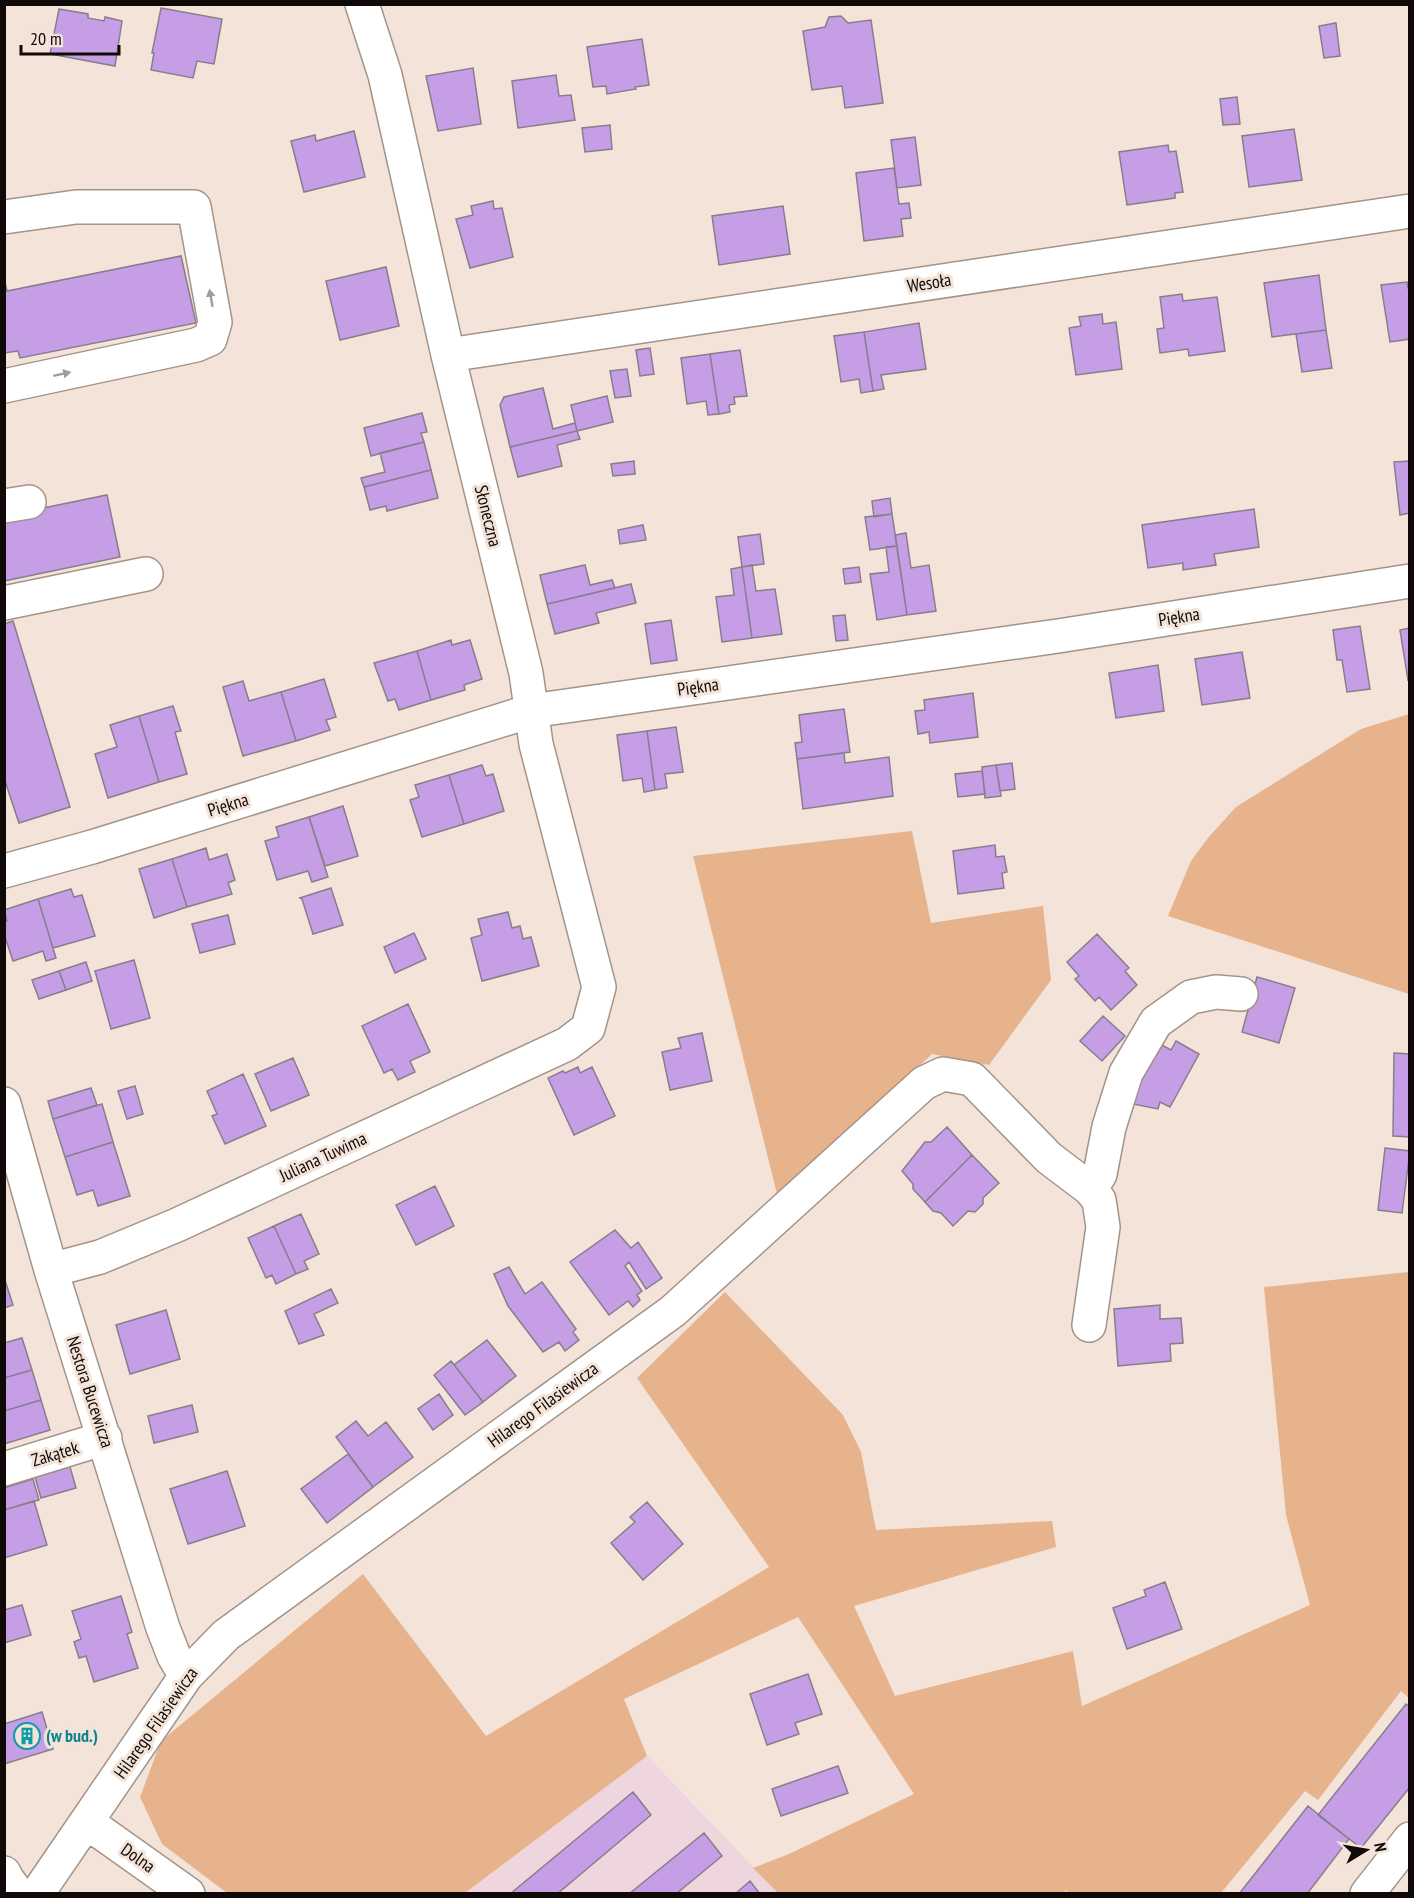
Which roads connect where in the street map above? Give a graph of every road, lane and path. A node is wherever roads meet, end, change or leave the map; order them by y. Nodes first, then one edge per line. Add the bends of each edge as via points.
1 (362, 4) edge
2 (1410, 211) edge
3 (4, 217) edge
4 (448, 355) junction
5 (4, 386) edge
6 (146, 574) dead end
7 (1410, 581) edge
8 (4, 603) edge
9 (531, 711) junction
10 (4, 871) edge
11 (1241, 994) dead end
12 (588, 1028) joint
13 (4, 1104) edge
14 (1090, 1189) junction
15 (51, 1270) junction
16 (1089, 1325) dead end
17 (105, 1438) junction
18 (4, 1470) edge
19 (186, 1676) junction
20 (87, 1822) junction
21 (1410, 1839) edge
22 (4, 1873) edge
23 (18, 1893) edge
24 (38, 1893) edge
25 (188, 1893) edge
26 (1367, 1893) edge

1 - 4 street, Słoneczna via 385,75
2 - 4 street, Wesoła
5 -> 3 street via 196,345 210,339 215,322 194,207 76,207
4 - 9 street, Słoneczna via 526,673
6 - 8 street
7 - 9 street, Piękna
9 - 10 street, Piękna
9 - 12 street, Słoneczna via 536,744 599,987
11 - 14 street via 1216,992 1191,997 1156,1022 1126,1073 1109,1127 1100,1174
12 - 15 street, Juliana Tuwima via 567,1044 177,1225 100,1257
13 - 15 street, Nestora Bucewicza
14 - 16 street via 1099,1200 1103,1227
14 - 19 street, Hilarego Filasiewicza via 1049,1158 972,1079 943,1074 924,1083 673,1311 226,1635
15 - 17 street, Nestora Bucewicza
17 - 18 street, Zakątek
17 - 19 street, Nestora Bucewicza via 164,1628
19 - 20 street, Hilarego Filasiewicza
20 - 24 street, Hilarego Filasiewicza
20 - 25 street, Dolna
21 - 26 street
22 - 23 street

